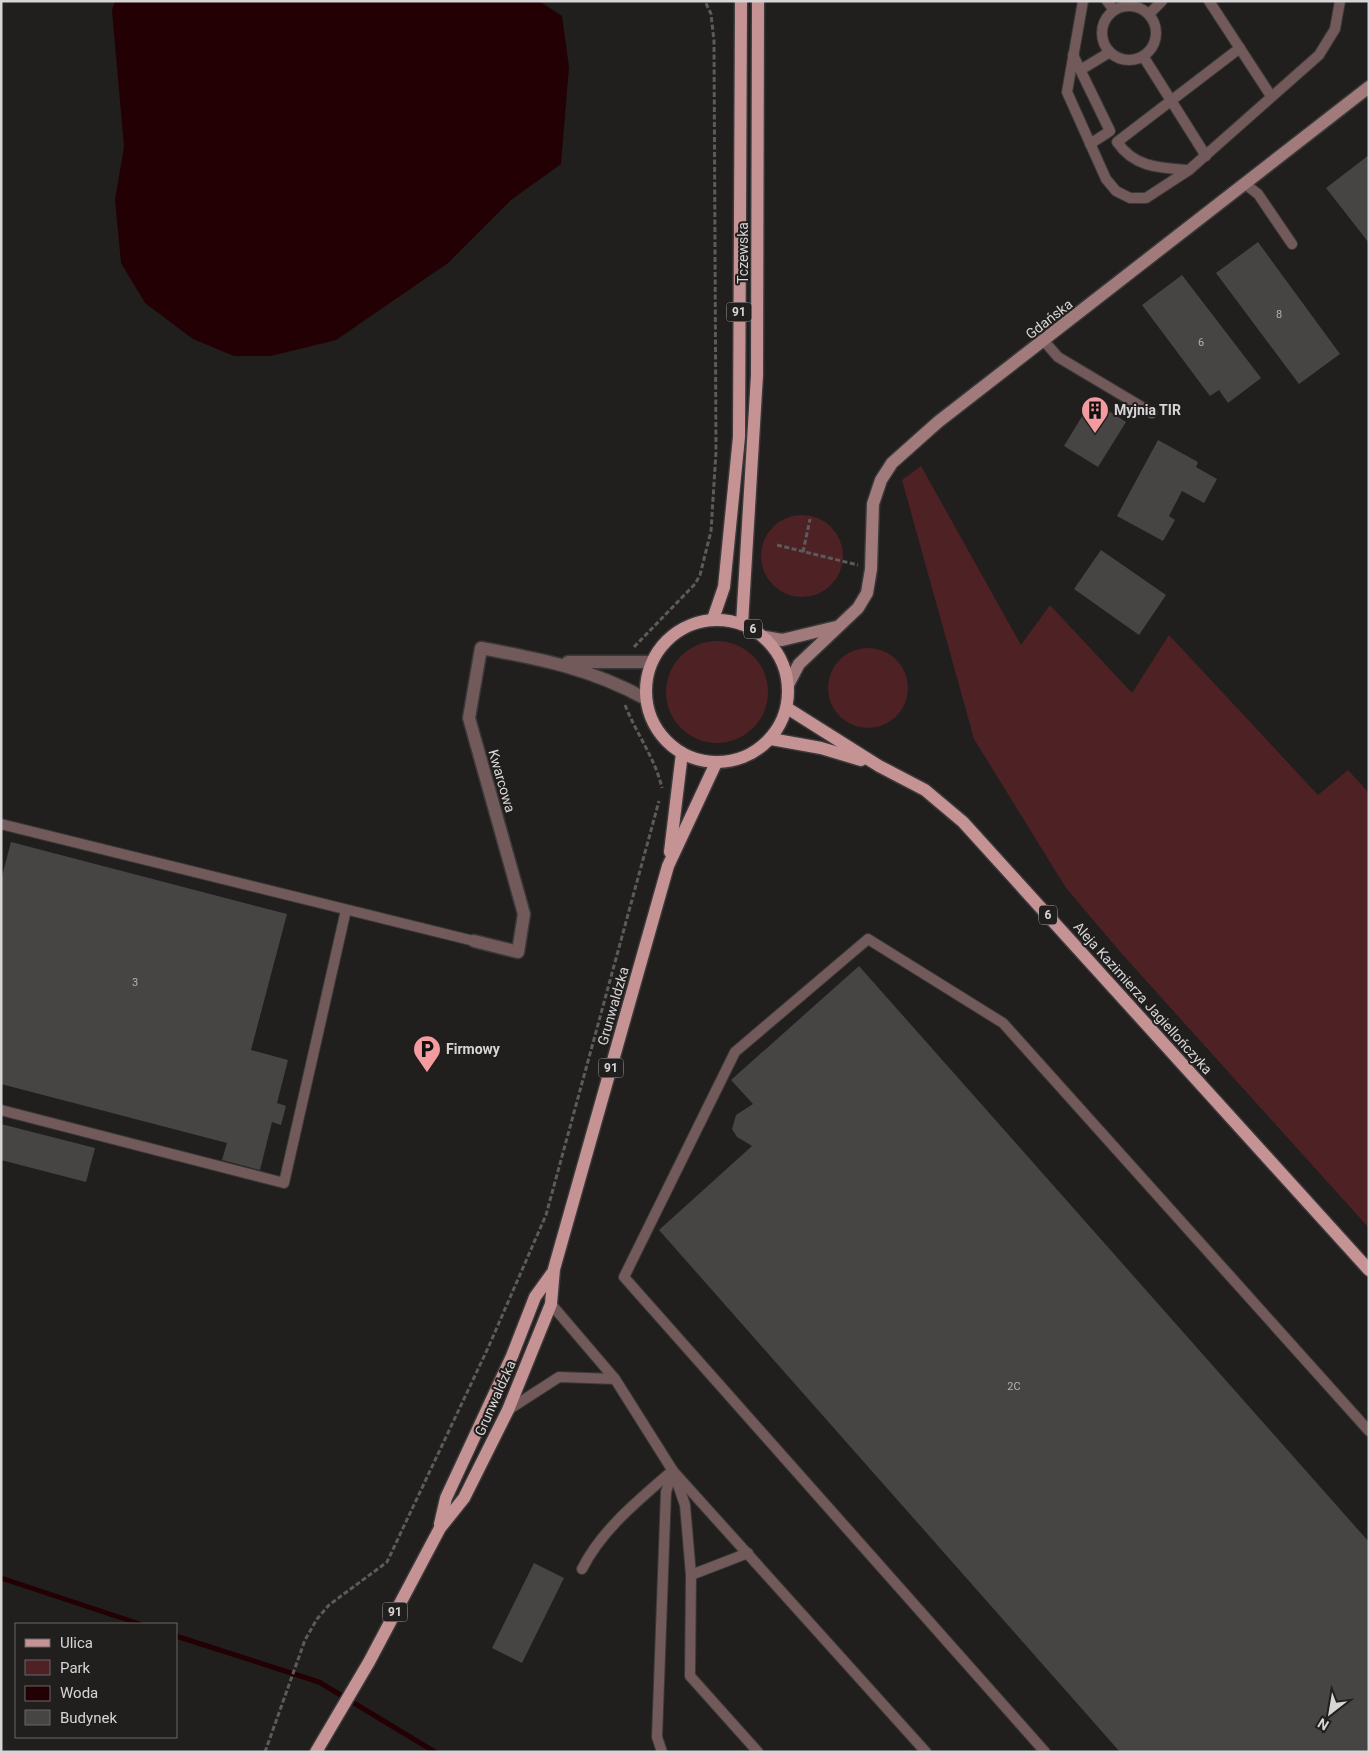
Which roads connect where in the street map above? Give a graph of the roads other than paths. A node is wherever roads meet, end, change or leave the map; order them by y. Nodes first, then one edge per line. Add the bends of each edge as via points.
1 (741, 1) edge
2 (758, 1) edge
3 (1083, 1) edge
4 (1107, 1) edge
5 (1162, 1) edge
6 (1209, 1) edge
7 (1340, 1) edge
8 (1114, 10) junction
9 (1149, 14) junction
10 (1240, 48) junction
11 (1110, 52) junction
12 (1073, 55) junction
13 (1143, 56) junction
14 (1082, 69) junction
15 (1369, 87) edge
16 (1271, 96) junction
17 (1171, 100) junction
18 (1110, 131) junction
19 (1117, 142) junction
20 (1090, 144) junction
21 (1206, 156) junction
22 (1189, 170) junction
23 (1244, 184) junction
24 (1292, 244) dead end
25 (1044, 341) junction
26 (1152, 413) dead end
27 (714, 619) junction
28 (742, 624) junction
29 (836, 627) junction
30 (765, 637) junction
31 (555, 662) junction
32 (652, 662) junction
33 (789, 683) junction
34 (646, 700) junction
35 (787, 708) junction
36 (771, 739) junction
37 (682, 753) junction
38 (716, 763) junction
39 (879, 766) junction
40 (1, 824) edge
41 (668, 866) junction
42 (346, 910) junction
43 (474, 942) joint
44 (1, 1110) edge
45 (554, 1270) junction
46 (1369, 1270) edge
47 (551, 1304) junction
48 (615, 1379) junction
49 (508, 1410) junction
50 (1369, 1431) edge
51 (673, 1471) junction
52 (440, 1528) junction
53 (748, 1553) junction
54 (582, 1569) dead end
55 (691, 1575) junction
56 (316, 1751) edge
57 (662, 1752) edge
58 (758, 1752) edge
59 (926, 1752) edge
60 (1045, 1752) edge

1 - 27 main road, Tczewska / 91 via 739,437 724,587
2 - 28 main road, Tczewska / 91 via 757,375
3 - 12 lane
4 - 8 lane
5 - 9 lane
6 - 10 lane
7 - 16 lane via 1335,29 1327,44 1319,55
8 - 9 lane via 1132,5
8 - 11 lane via 1102,30
9 - 13 lane via 1155,24 1156,37 1152,48
10 - 16 lane
10 - 17 lane
11 - 13 lane via 1126,59
11 - 14 lane
12 - 14 lane
12 - 20 lane via 1067,92
13 - 17 lane
14 - 18 lane
15 - 23 street, Gdańska
16 - 21 lane
17 - 19 lane
17 - 21 lane
18 - 19 lane
18 - 20 lane
19 - 22 lane via 1139,163
20 - 22 lane via 1106,179 1116,191 1130,198 1146,198
21 - 22 lane
23 - 24 lane via 1258,194
23 - 25 street, Gdańska
25 - 26 lane via 1058,357
25 - 29 street, Gdańska via 938,422 892,463 881,480 873,504 867,593 858,608
27 - 28 main road, 6
27 - 32 main road, 6 via 694,623 677,632 662,645
28 - 30 main road, 6
29 - 30 street, Gdańska via 782,640
29 - 33 street, Gdańska via 799,664
30 - 33 main road, 6 via 782,659
31 - 32 street, Kwarcowa
31 - 34 street, Kwarcowa via 621,685
31 - 43 street, Kwarcowa via 481,648 469,718 524,914 518,952
32 - 34 main road, 6
33 - 35 main road, 6
34 - 37 main road, 6 via 658,730
35 - 36 main road, 6
35 - 39 main road, Aleja Kazimierza Jagiellończyka / 6
36 - 38 main road, 6 via 742,758
36 - 39 main road, Aleja Kazimierza Jagiellończyka / 6 via 822,748
37 - 38 main road, 6
37 - 41 main road, Grunwaldzka / 91
38 - 41 main road, Grunwaldzka / 91
39 - 46 main road, Aleja Kazimierza Jagiellończyka / 6 via 925,790 963,822
40 - 42 lane
41 - 45 main road, Grunwaldzka / 91
42 - 43 lane
42 - 44 lane via 284,1183
45 - 47 main road, Grunwaldzka / 91
45 - 52 main road, Grunwaldzka / 91 via 535,1297 512,1356 446,1498
47 - 48 lane
47 - 49 main road, Grunwaldzka / 91
48 - 49 lane via 559,1377
48 - 51 lane
49 - 52 main road, Grunwaldzka / 91 via 464,1498
50 - 60 lane via 1003,1023 868,939 735,1052 624,1277
51 - 53 lane
51 - 54 lane via 632,1505 594,1547
51 - 55 lane via 685,1505
51 - 57 lane via 666,1492 657,1737
52 - 56 main road, Grunwaldzka / 91 via 350,1695
53 - 55 lane
53 - 59 lane
55 - 58 lane via 690,1676

